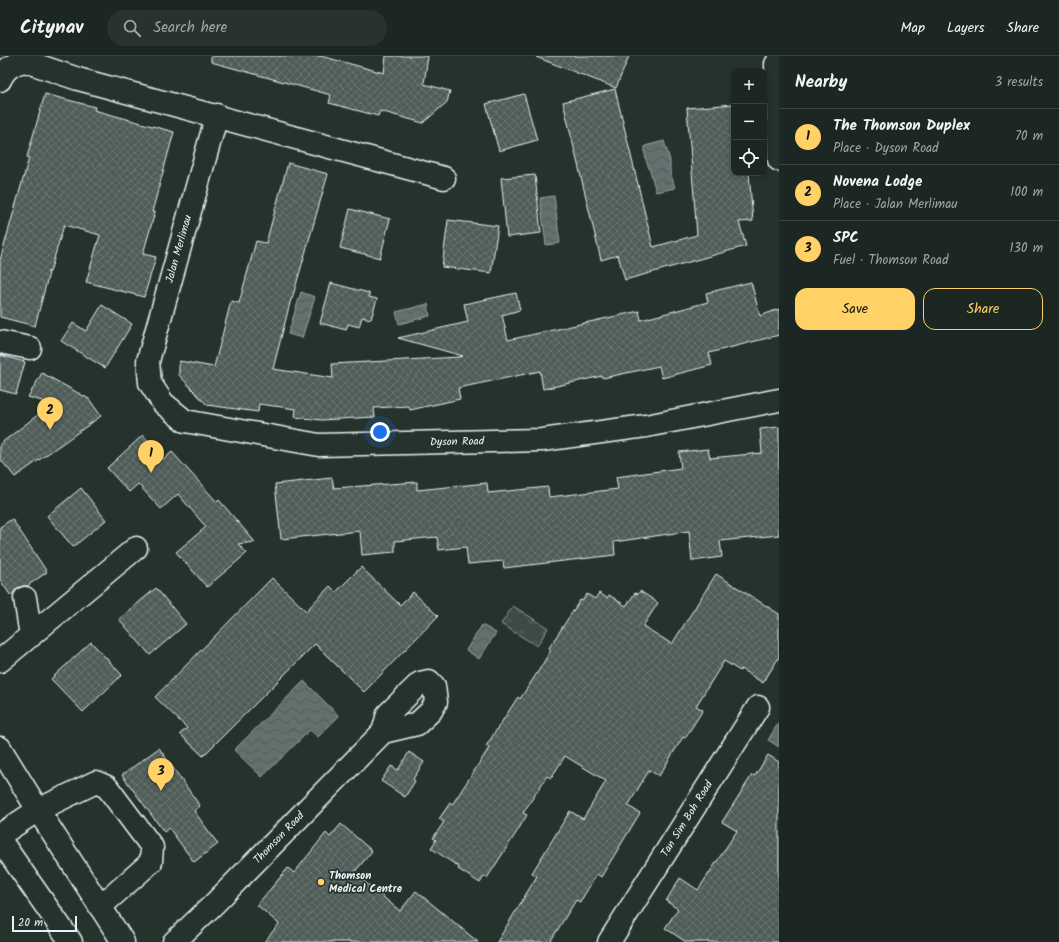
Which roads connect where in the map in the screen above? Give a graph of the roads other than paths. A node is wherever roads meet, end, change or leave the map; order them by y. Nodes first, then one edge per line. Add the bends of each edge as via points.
1 (774, 62) edge
2 (0, 80) edge
3 (217, 115) junction
4 (779, 160) edge
5 (444, 178) dead end
6 (0, 342) edge
7 (30, 348) dead end
8 (150, 384) joint
9 (779, 400) edge
10 (136, 548) dead end
11 (25, 598) dead end
12 (31, 636) junction
13 (0, 661) edge
14 (758, 707) dead end
15 (383, 732) dead end
16 (4, 762) edge
17 (38, 810) junction
18 (0, 835) edge
19 (0, 840) edge
20 (100, 907) junction
21 (618, 939) edge
22 (71, 942) edge
23 (123, 942) edge
24 (174, 942) edge

1 - 4 street
2 - 3 street via 11,66 25,61 78,79
3 - 5 street
3 - 8 street, Jalan Merlimau via 148,360
6 - 7 street
8 - 9 street, Dyson Road via 163,403 185,421 319,444 542,440 646,426
10 - 12 street
11 - 12 street
12 - 13 street
14 - 21 street, Tan Sim Boh Road
15 - 24 street, Thomson Road
16 - 17 street
17 - 18 street
17 - 20 street
17 - 20 street via 96,782 102,783 152,847 151,862
19 - 22 street
20 - 23 street

